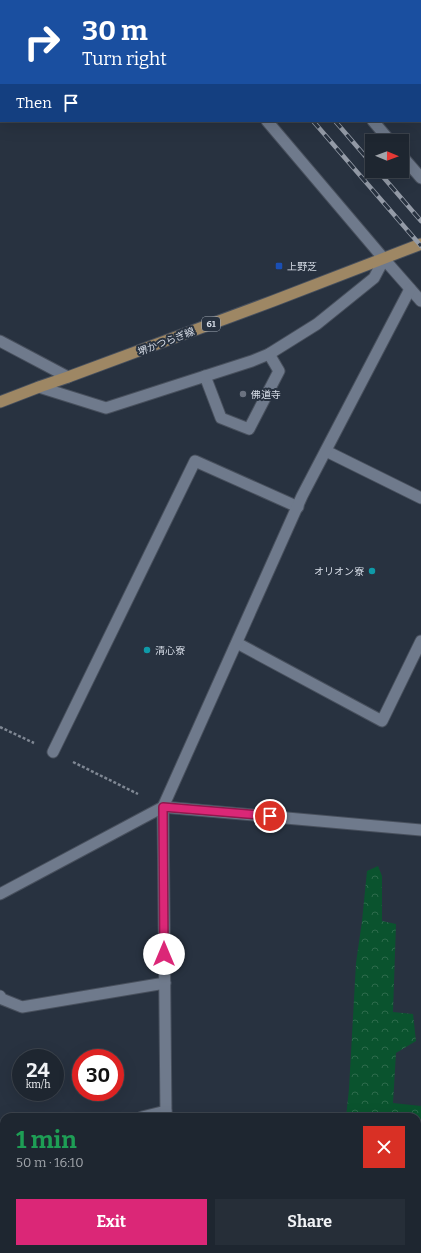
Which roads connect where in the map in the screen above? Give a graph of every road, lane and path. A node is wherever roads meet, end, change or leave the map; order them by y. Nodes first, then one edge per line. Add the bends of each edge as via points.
1 (268, 122) edge
2 (374, 122) edge
3 (384, 134) edge
4 (409, 164) edge
5 (421, 178) edge
6 (421, 244) edge
7 (384, 259) junction
8 (410, 289) junction
9 (421, 302) edge
10 (0, 341) edge
11 (269, 354) junction
12 (205, 376) junction
13 (68, 377) junction
14 (39, 387) junction
15 (0, 402) edge
16 (326, 451) junction
17 (421, 498) edge
18 (298, 507) junction
19 (421, 642) edge
20 (237, 643) junction
21 (0, 727) edge
22 (53, 752) junction
23 (163, 807) junction
24 (421, 830) edge
25 (0, 894) edge
26 (165, 983) junction
27 (0, 996) edge
28 (166, 1113) edge

1 - 7 street
2 - 3 street
4 - 5 street
6 - 7 main road, 堺かつらぎ線 / 61
7 - 8 street
7 - 11 street via 374,278 317,324
7 - 13 main road, 堺かつらぎ線 / 61
8 - 9 street
8 - 16 street
10 - 13 street
11 - 12 street
11 - 12 street via 279,371 248,429 221,418
12 - 14 street via 106,408
13 - 14 main road, 堺かつらぎ線 / 61
14 - 15 main road, 堺かつらぎ線 / 61
16 - 17 street
16 - 18 street
18 - 20 street
18 - 22 street via 195,461
19 - 20 street via 382,720
20 - 23 street
21 - 22 path
22 - 23 path
23 - 24 street
23 - 25 street
23 - 26 street
26 - 27 street via 22,1007
26 - 28 street

